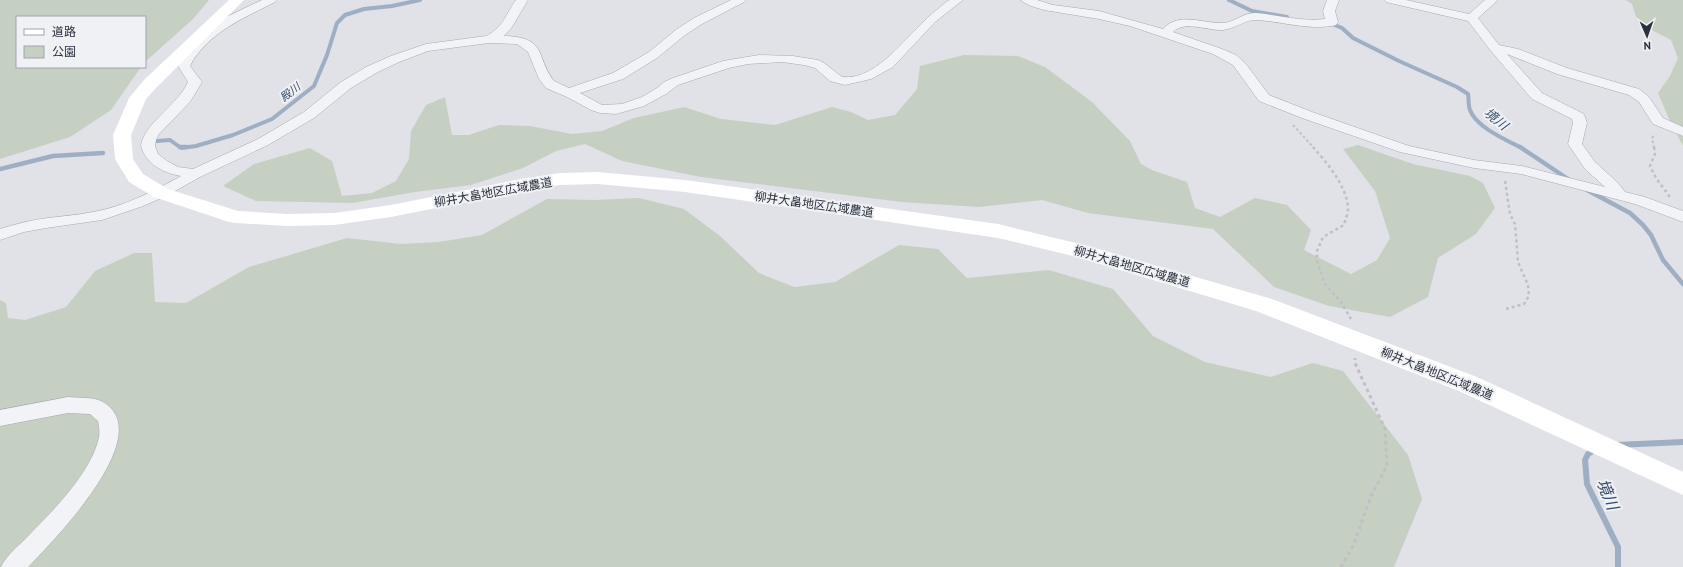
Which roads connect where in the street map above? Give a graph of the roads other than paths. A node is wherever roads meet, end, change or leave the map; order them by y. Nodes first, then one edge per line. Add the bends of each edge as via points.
1 (237, 0) edge
2 (271, 0) edge
3 (522, 0) edge
4 (740, 0) edge
5 (957, 0) edge
6 (1027, 0) edge
7 (1333, 0) edge
8 (1390, 0) edge
9 (1492, 0) edge
10 (1044, 3) edge
11 (1472, 18) junction
12 (1165, 33) junction
13 (489, 39) junction
14 (1494, 48) junction
15 (568, 93) junction
16 (1683, 132) edge
17 (195, 174) junction
18 (161, 193) junction
19 (1619, 194) junction
20 (1683, 217) edge
21 (0, 235) edge
22 (0, 418) edge
23 (1683, 484) edge
24 (12, 567) edge

1 - 18 street, 柳井大畠地区広域農道 via 150,84 138,98 127,120 122,135 124,159 136,178
2 - 17 street via 222,24 190,54 184,66 195,82 192,91 151,133 149,151 157,162 173,170
3 - 13 street via 507,28
4 - 15 street via 698,21 618,76
5 - 15 street via 931,20 885,67 853,80 832,78 823,67 814,63 776,59 726,64 679,80 641,101 612,110 599,109
6 - 10 street
7 - 12 street via 1329,11 1332,22 1326,24 1254,16 1223,26 1180,23 1172,25
8 - 11 street
9 - 11 street
10 - 12 street
11 - 14 street
12 - 19 street via 1232,59 1251,80 1258,93 1275,103 1405,149 1474,164 1522,170
13 - 15 street via 515,40 530,46 548,83 553,88
13 - 17 street via 426,48 371,70 346,85 309,115 263,142
14 - 16 street via 1514,52 1569,73 1634,92 1644,100 1658,121
14 - 19 street via 1537,96 1579,117 1575,144 1584,158 1600,176 1617,189
17 - 18 street
18 - 21 street via 96,217 46,223
18 - 23 street, 柳井大畠地区広域農道 via 236,217 334,219 391,211 521,185 598,178 685,186 998,231 1081,250 1264,306 1468,384
19 - 20 street
22 - 24 street via 68,406 95,407 108,420 110,438 95,472 55,524

